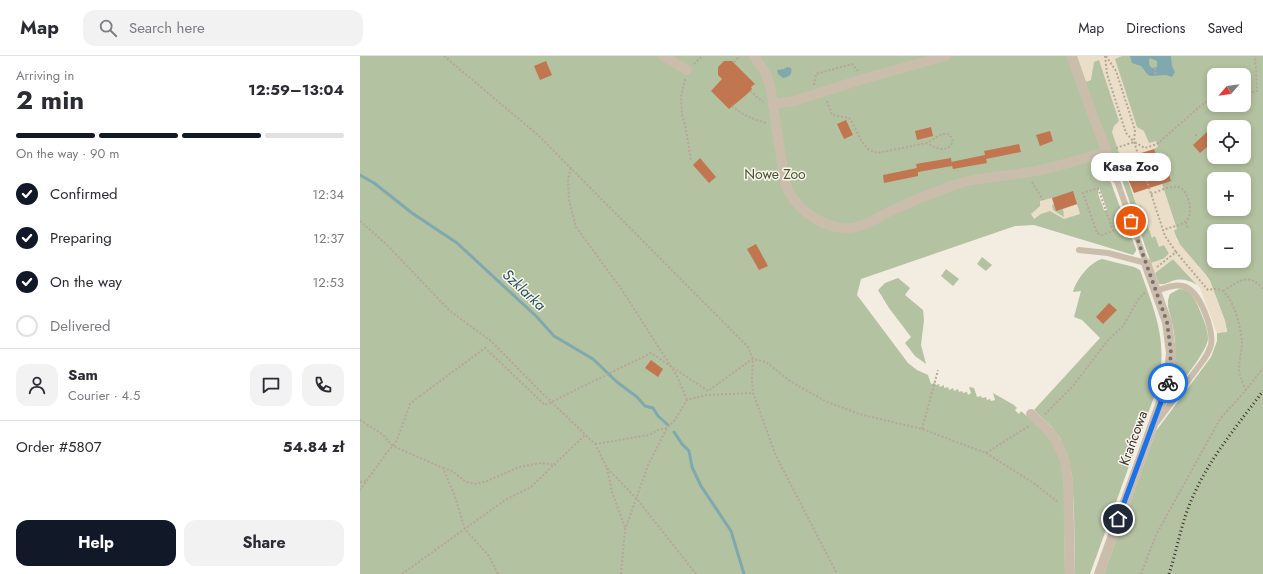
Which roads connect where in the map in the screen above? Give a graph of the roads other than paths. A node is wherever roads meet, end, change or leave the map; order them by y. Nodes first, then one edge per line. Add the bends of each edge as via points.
1 (663, 56) edge
2 (754, 56) edge
3 (946, 56) edge
4 (1071, 56) edge
5 (687, 70) road end
6 (773, 104) junction
7 (1106, 152) junction
8 (1116, 178) joint
9 (1079, 250) dead end
10 (1147, 268) junction
11 (1156, 291) junction
12 (1034, 417) road end
13 (1152, 429) junction
14 (1070, 574) edge
15 (1099, 574) edge

1 - 5 street
2 - 6 street via 765,72
3 - 6 street via 824,90 794,101
4 - 7 street
6 - 7 street via 785,183 791,196 799,206 813,216 841,228 861,227 894,210 965,181 1050,168
7 - 8 street
8 - 10 lane
9 - 10 lane via 1108,253
10 - 11 street, Krańcowa
11 - 13 street, Krańcowa via 1167,322 1171,353 1168,383
11 - 13 lane via 1175,285 1191,290 1207,319 1211,344 1208,354
12 - 14 street via 1052,434 1062,452 1067,472
13 - 15 street, Krańcowa

